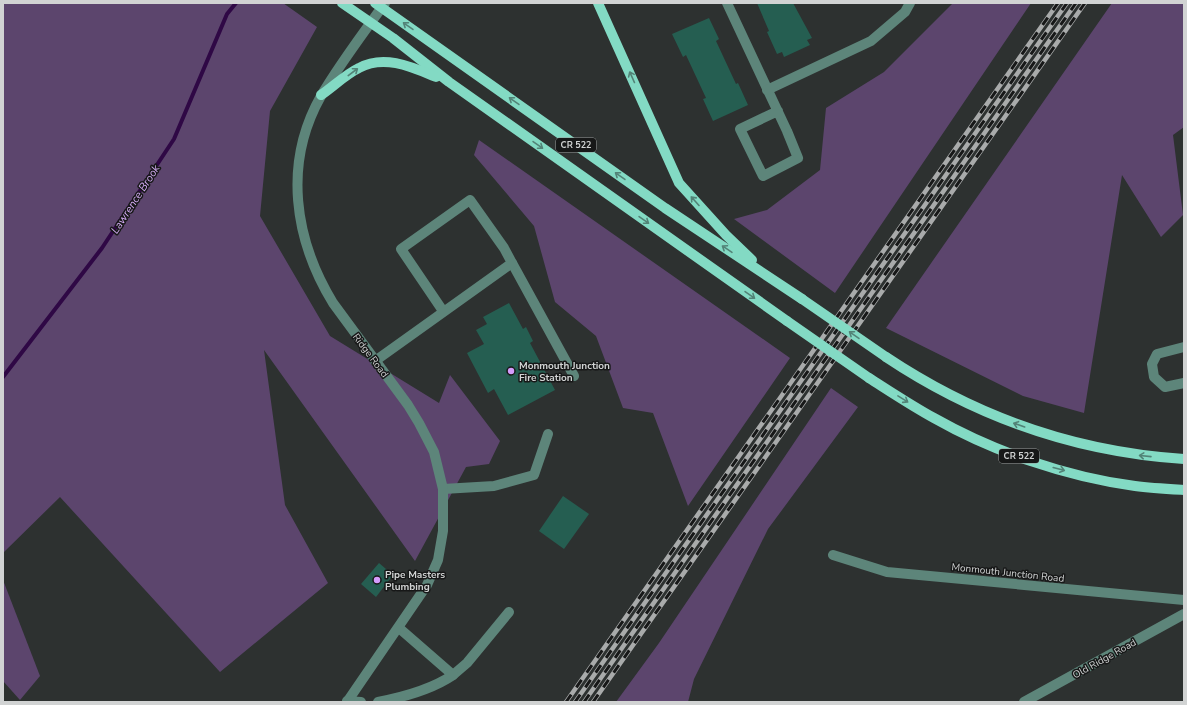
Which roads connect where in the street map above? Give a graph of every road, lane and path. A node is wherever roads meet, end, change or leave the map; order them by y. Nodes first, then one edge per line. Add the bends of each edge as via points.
1 (342, 3) edge
2 (598, 3) edge
3 (727, 3) edge
4 (910, 3) edge
5 (381, 5) edge
6 (371, 24) junction
7 (449, 82) junction
8 (767, 90) junction
9 (321, 95) junction
10 (778, 111) junction
11 (512, 263) junction
12 (772, 279) junction
13 (443, 311) junction
14 (1184, 347) edge
15 (375, 361) junction
16 (574, 376) dead end
17 (1184, 383) edge
18 (548, 434) dead end
19 (1184, 459) edge
20 (442, 489) junction
21 (1184, 490) edge
22 (833, 555) dead end
23 (1184, 600) edge
24 (509, 612) dead end
25 (1184, 614) edge
26 (399, 628) junction
27 (453, 675) junction
28 (347, 701) edge
29 (361, 702) edge
30 (378, 702) edge
31 (1024, 702) edge

1 - 6 main road, CR 522
12 -> 2 main road via 726,235 679,183
3 - 8 street
4 - 8 street via 905,12 871,41
5 - 6 street, Ridge Road
12 -> 5 main road, CR 522 via 665,208
6 - 7 main road, CR 522
6 - 9 street, Ridge Road
9 -> 7 main road via 359,68 378,61 396,63
7 -> 21 main road, CR 522, bridge via 869,378 935,419 988,444 1035,462 1088,477 1136,486
8 - 10 street
9 - 15 street, Ridge Road via 310,120 300,157 299,218 304,241 322,286
10 - 10 street via 740,129 763,176 798,158
11 - 13 street
11 - 13 street via 470,200 401,249
11 - 16 street
19 -> 12 main road, CR 522, bridge via 1142,456 1099,448 1002,420 946,394 886,357
13 - 15 street
14 - 17 street via 1157,354 1152,364 1154,378 1165,388
15 - 20 street, Ridge Road via 419,423 434,452
18 - 20 street via 534,475 494,486
20 - 26 street, Ridge Road via 443,531 438,560 427,585
22 - 23 street, Monmouth Junction Road via 887,572
24 - 27 street
25 - 31 street, Old Ridge Road
26 - 27 street
26 - 28 street, Ridge Road
27 - 30 street via 438,685
28 - 29 street

